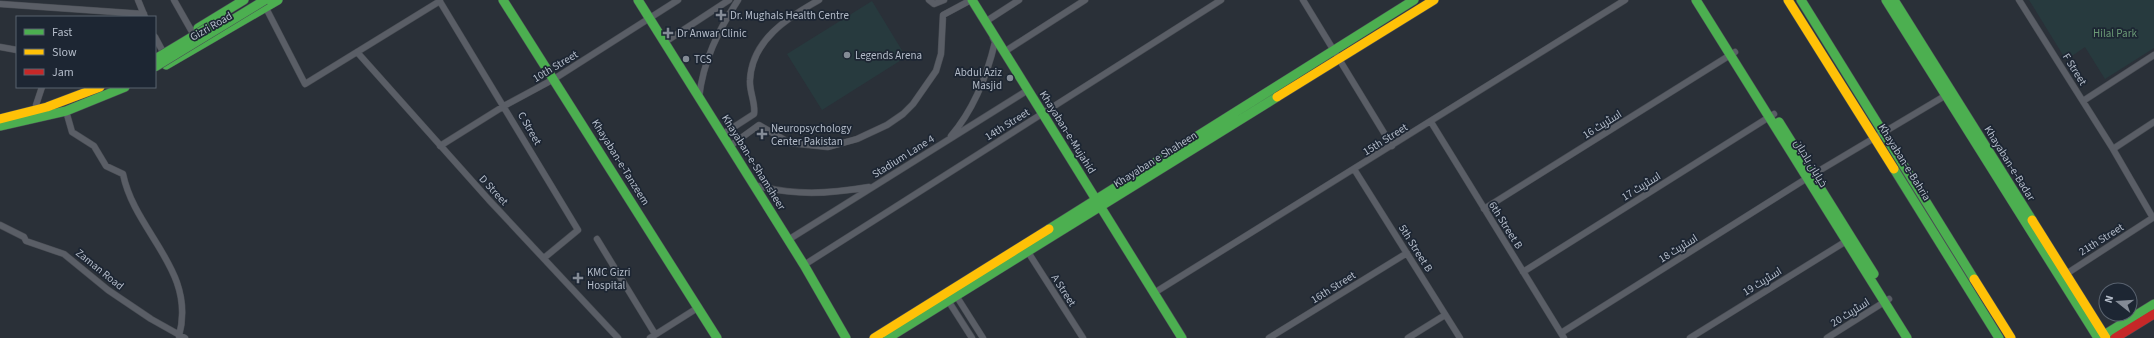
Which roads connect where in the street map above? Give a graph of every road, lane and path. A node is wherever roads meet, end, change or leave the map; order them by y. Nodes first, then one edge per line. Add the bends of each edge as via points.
1 (138, 0) edge
2 (174, 0) edge
3 (244, 0) edge
4 (253, 0) edge
5 (278, 0) edge
6 (440, 0) edge
7 (502, 0) edge
8 (638, 0) edge
9 (678, 0) edge
10 (729, 0) edge
11 (738, 0) edge
12 (819, 0) edge
13 (929, 0) edge
14 (944, 0) edge
15 (971, 0) edge
16 (1019, 0) edge
17 (1085, 0) edge
18 (1221, 0) edge
19 (1303, 0) edge
20 (1414, 0) edge
21 (1434, 0) edge
22 (1625, 0) edge
23 (1696, 0) edge
24 (1703, 0) edge
25 (1788, 0) edge
26 (1801, 0) edge
27 (1886, 0) edge
28 (1894, 0) edge
29 (2019, 0) edge
30 (0, 4) edge
31 (266, 4) edge
32 (950, 10) junction
33 (145, 16) edge
34 (650, 18) junction
35 (986, 24) junction
36 (192, 32) junction
37 (156, 42) edge
38 (665, 42) junction
39 (0, 47) edge
40 (199, 48) junction
41 (16, 50) edge
42 (1333, 51) junction
43 (158, 52) edge
44 (357, 52) junction
45 (1004, 52) junction
46 (1733, 53) junction
47 (2154, 55) edge
48 (156, 57) edge
49 (1339, 59) junction
50 (156, 66) edge
51 (156, 70) edge
52 (554, 79) junction
53 (42, 88) edge
54 (79, 88) edge
55 (97, 88) edge
56 (111, 88) edge
57 (123, 88) edge
58 (1028, 90) junction
59 (1948, 93) junction
60 (699, 98) junction
61 (2083, 101) junction
62 (36, 105) junction
63 (504, 106) junction
64 (66, 111) junction
65 (0, 113) edge
66 (1043, 114) junction
67 (1772, 116) junction
68 (0, 119) edge
69 (1431, 122) junction
70 (2154, 122) edge
71 (0, 125) edge
72 (736, 126) junction
73 (723, 134) junction
74 (1879, 134) junction
75 (743, 137) junction
76 (946, 141) junction
77 (440, 146) junction
78 (730, 146) junction
79 (1392, 146) junction
80 (2113, 148) junction
81 (1354, 169) junction
82 (1809, 177) junction
83 (754, 185) junction
84 (873, 187) junction
85 (1095, 198) junction
86 (1101, 207) junction
87 (1484, 209) junction
88 (2153, 218) edge
89 (0, 225) edge
90 (597, 239) dead end
91 (788, 240) junction
92 (1848, 240) junction
93 (1028, 252) junction
94 (1407, 253) junction
95 (544, 258) junction
96 (804, 265) junction
97 (1523, 272) junction
98 (2062, 276) junction
99 (1154, 293) junction
100 (957, 296) junction
101 (1887, 301) junction
102 (949, 302) junction
103 (2154, 304) edge
104 (698, 307) junction
105 (2154, 314) edge
106 (1445, 315) junction
107 (652, 336) edge
108 (1562, 336) edge
109 (182, 337) edge
110 (2102, 337) edge
111 (618, 338) edge
112 (717, 338) edge
113 (846, 338) edge
114 (874, 338) edge
115 (888, 338) edge
116 (972, 338) edge
117 (984, 338) edge
118 (1083, 338) edge
119 (1182, 338) edge
120 (1269, 338) edge
121 (1408, 338) edge
122 (1460, 338) edge
123 (1690, 338) edge
124 (1827, 338) edge
125 (1907, 338) edge
126 (1913, 338) edge
127 (1999, 338) edge
128 (2010, 338) edge
129 (2115, 338) edge

1 - 33 street
2 - 36 street
3 - 36 main road, Gizri Road
4 - 48 main road, bridge
5 - 31 main road, Gizri Road
6 - 44 street
6 - 63 street, C Street
7 - 52 main road, Khayaban-e-Tanzeem
8 - 34 main road, Khayaban-e-Shamsheer
9 - 34 street, 10th Street
10 - 38 street
11 - 60 street via 720,28 706,62
12 - 72 street via 783,22 762,44 751,70 750,90 755,112
13 - 14 street via 934,4
14 - 32 street
15 - 32 street
15 - 35 main road, Khayaban-e-Mujahid
16 - 35 street
17 - 45 street
18 - 66 street, 14th Street
19 - 42 street
20 - 42 main road, Khayaban e Shaheen
21 - 49 main road, Khayaban e Shaheen
22 - 69 street, 15th Street
23 - 46 main road, خیابان بادبان
24 - 46 main road, خیابان بادبان
25 - 74 main road, Khayaban-e-Bahria
26 - 74 main road, Khayaban-e-Bahria
27 - 59 main road, Khayaban-e-Badar
28 - 59 main road, Khayaban-e-Badar
29 - 61 street, F Street
30 - 33 street
31 - 40 main road, Gizri Road
31 - 44 street via 305,84
31 - 50 main road, bridge
32 - 75 street via 942,18 941,48 936,71 913,104 887,125 857,139 828,147 790,143 759,125
34 - 38 main road, Khayaban-e-Shamsheer
34 - 52 street, 10th Street
35 - 45 main road, Khayaban-e-Mujahid
35 - 76 street via 995,42 988,71 962,122
36 - 40 street
36 - 43 main road, Gizri Road
37 - 43 street
38 - 60 main road, Khayaban-e-Shamsheer
39 - 41 street
40 - 51 main road, Gizri Road
42 - 49 street
42 - 85 main road, Khayaban e Shaheen
44 - 77 street, D Street
45 - 58 main road, Khayaban-e-Mujahid
46 - 67 main road, خیابان بادبان
46 - 87 street, اسٹریٹ 16
47 - 61 street
49 - 79 street
49 - 86 main road, Khayaban e Shaheen
52 - 63 street, 10th Street
52 - 104 main road, Khayaban-e-Tanzeem
53 - 62 street
54 - 62 main road
55 - 68 main road via 47,107
56 - 71 main road via 54,110
57 - 64 main road
58 - 66 main road, Khayaban-e-Mujahid
58 - 76 street, Stadium Lane 4
59 - 74 street, اسٹریٹ 18
59 - 98 main road, Khayaban-e-Badar
60 - 73 main road, Khayaban-e-Shamsheer
61 - 80 street, F Street
62 - 65 main road
63 - 77 street, 10th Street
63 - 95 street, C Street via 578,230
64 - 71 main road
64 - 109 street via 72,132 94,146 106,166 123,174 139,217 154,236 181,293 184,319
66 - 85 main road, Khayaban-e-Mujahid
66 - 96 street, 14th Street
67 - 82 main road, خیابان بادبان
67 - 97 street, اسٹریٹ 17
69 - 79 street, 15th Street
69 - 87 street, 6th Street B
70 - 80 street
72 - 73 street
72 - 75 street
73 - 78 main road, Khayaban-e-Shamsheer
74 - 82 street, اسٹریٹ 18
74 - 127 main road, Khayaban-e-Bahria
74 - 128 main road, Khayaban-e-Bahria
75 - 78 street
76 - 84 street, Stadium Lane 4
77 - 95 street, D Street
78 - 83 main road, Khayaban-e-Shamsheer
79 - 81 street, 15th Street
80 - 88 street, F Street
81 - 94 street, 5th Street B
81 - 99 street, 15th Street
82 - 92 main road, خیابان بادبان
82 - 108 street, اسٹریٹ 18
83 - 84 street via 786,192 813,194
83 - 91 main road, Khayaban-e-Shamsheer
84 - 91 street, Stadium Lane 4
85 - 86 main road, Khayaban-e-Mujahid
85 - 114 main road, Khayaban e Shaheen
86 - 93 main road, Khayaban e Shaheen
86 - 99 main road, Khayaban-e-Mujahid
87 - 97 street, 6th Street B
88 - 98 street, 21th Street
89 - 109 street, Zaman Road via 24,237 26,241 64,254 108,290
90 - 107 street
91 - 96 main road, Khayaban-e-Shamsheer
92 - 101 main road, خیابان بادبان
92 - 123 street, اسٹریٹ 19
93 - 100 main road, Khayaban e Shaheen
93 - 118 street, A Street
94 - 106 street, 5th Street B
94 - 120 street, 16th Street
95 - 111 street, D Street
96 - 113 main road, Khayaban-e-Shamsheer
97 - 108 street, 6th Street B
98 - 110 main road, Khayaban-e-Badar
99 - 119 main road, Khayaban-e-Mujahid
100 - 102 main road, Khayaban e Shaheen
100 - 117 street
101 - 124 street, اسٹریٹ 20
101 - 125 main road, خیابان بادبان
101 - 126 main road, خیابان بادبان
102 - 115 main road, Khayaban e Shaheen
102 - 116 street
103 - 110 main road
104 - 107 street
104 - 112 main road, Khayaban-e-Tanzeem
105 - 129 main road
106 - 121 street
106 - 122 street, 5th Street B

